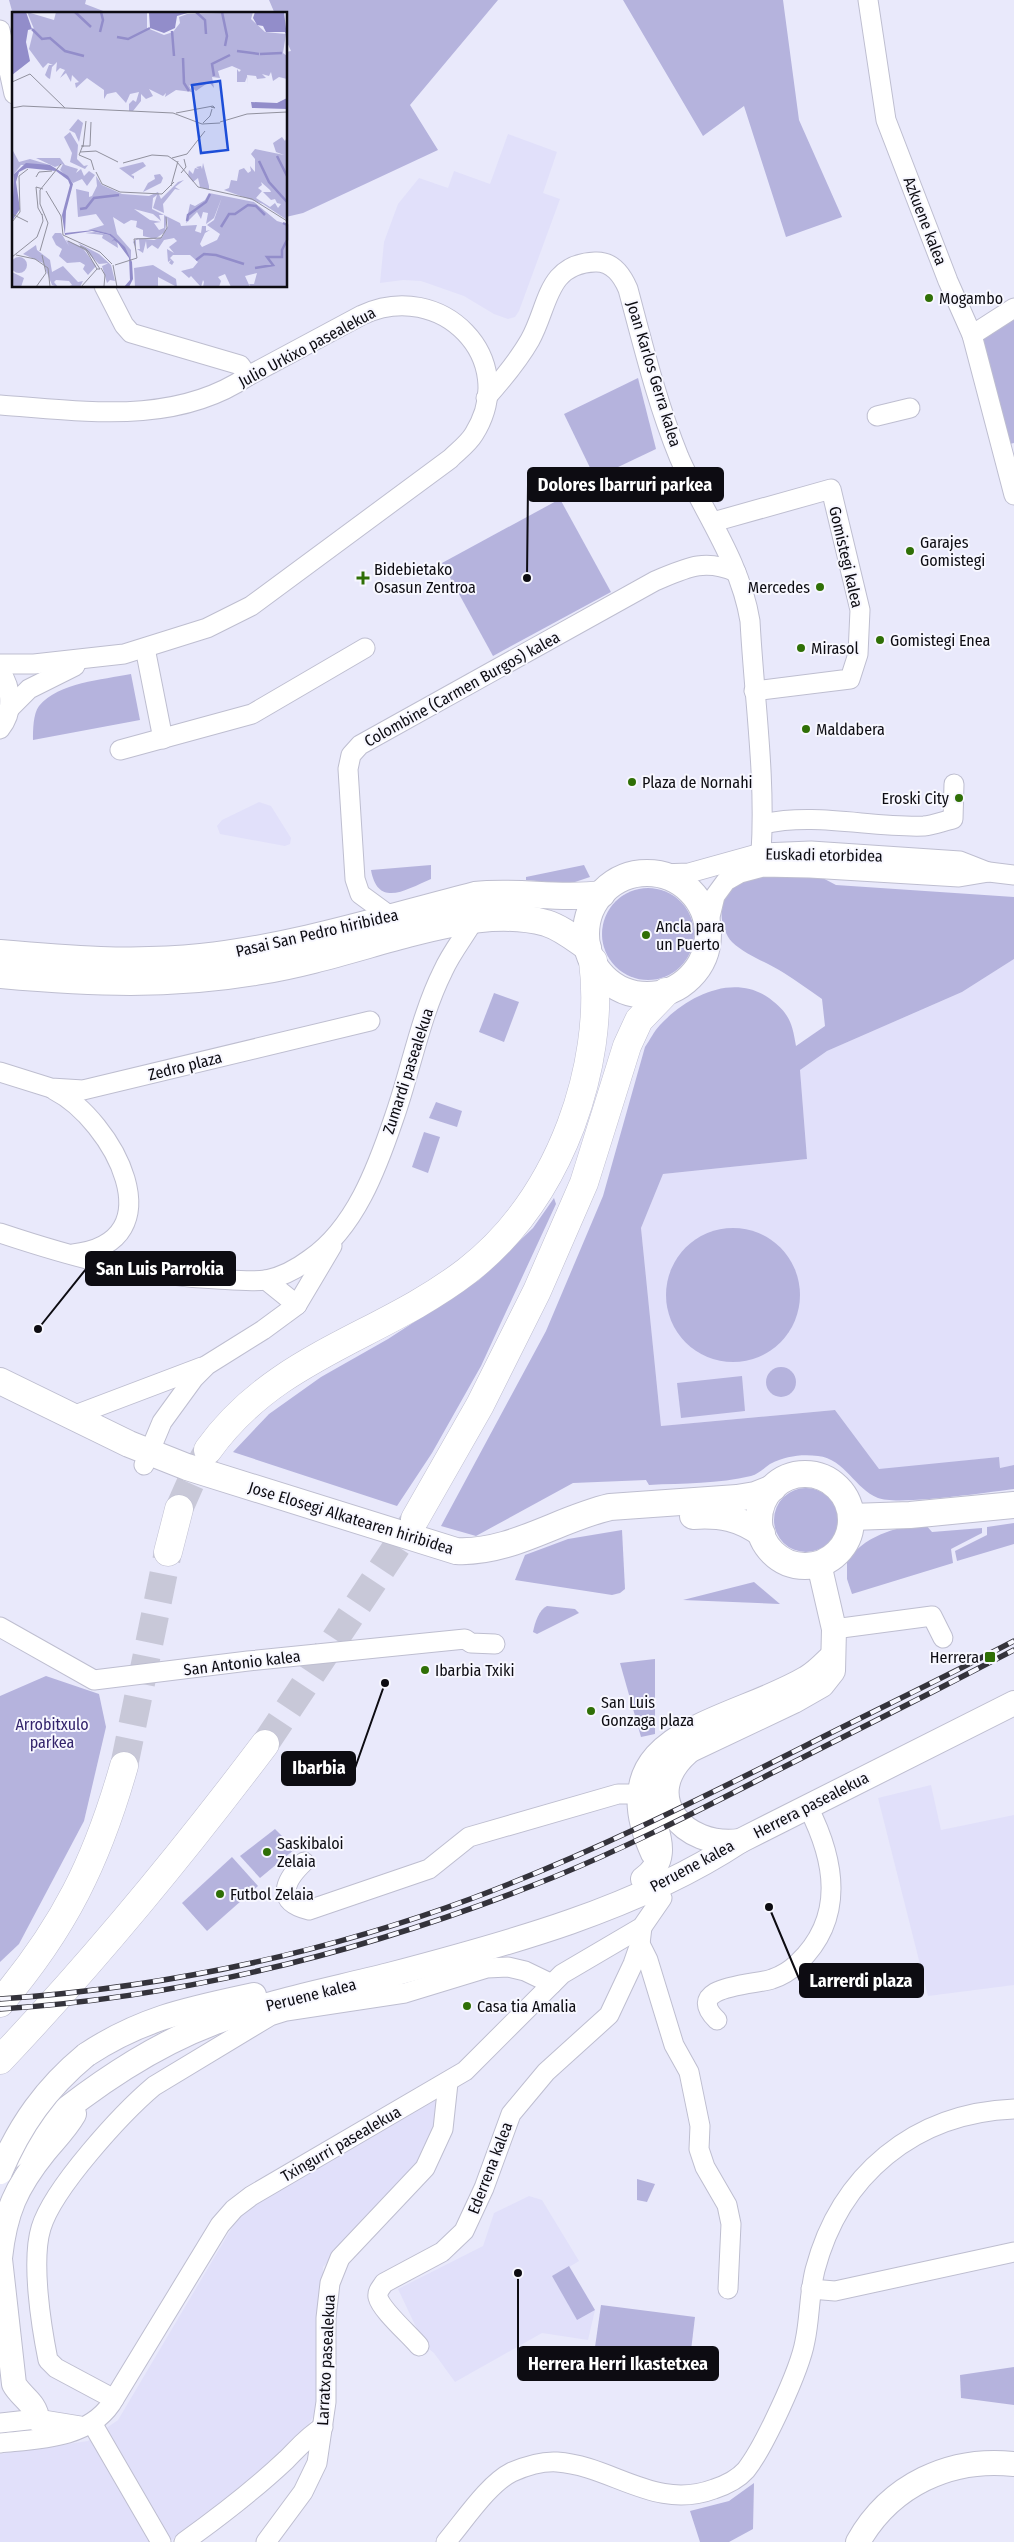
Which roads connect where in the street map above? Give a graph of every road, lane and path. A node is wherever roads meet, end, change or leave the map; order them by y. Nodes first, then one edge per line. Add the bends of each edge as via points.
1 (868, 0) edge
2 (0, 30) edge
3 (12, 85) edge
4 (105, 288) edge
5 (1014, 308) edge
6 (972, 335) junction
7 (248, 376) junction
8 (486, 398) junction
9 (0, 405) edge
10 (910, 408) dead end
11 (877, 416) dead end
12 (1014, 495) edge
13 (714, 522) junction
14 (736, 572) junction
15 (145, 648) junction
16 (366, 648) dead end
17 (97, 658) junction
18 (0, 664) edge
19 (0, 671) edge
20 (754, 691) junction
21 (10, 708) junction
22 (0, 729) edge
23 (163, 739) junction
24 (120, 750) dead end
25 (954, 784) dead end
26 (763, 824) junction
27 (761, 853) junction
28 (989, 872) junction
29 (660, 874) junction
30 (1014, 875) edge
31 (602, 894) junction
32 (390, 916) junction
33 (474, 920) junction
34 (708, 925) junction
35 (6, 949) edge
36 (591, 955) junction
37 (0, 975) edge
38 (666, 992) junction
39 (370, 1021) dead end
40 (0, 1072) edge
41 (51, 1088) junction
42 (93, 1089) junction
43 (86, 1115) junction
44 (344, 1224) junction
45 (0, 1232) edge
46 (66, 1255) junction
47 (266, 1280) junction
48 (297, 1305) junction
49 (207, 1365) junction
50 (0, 1381) edge
51 (0, 1397) edge
52 (70, 1417) junction
53 (208, 1450) tunnel mouth
54 (146, 1459) junction
55 (773, 1488) junction
56 (1014, 1505) edge
57 (179, 1509) tunnel mouth
58 (851, 1517) junction
59 (415, 1519) tunnel mouth
60 (762, 1534) junction
61 (168, 1552) tunnel mouth
62 (819, 1564) junction
63 (1, 1627) edge
64 (943, 1638) dead end
65 (834, 1640) junction
66 (495, 1644) dead end
67 (1014, 1703) edge
68 (265, 1744) tunnel mouth
69 (688, 1752) junction
70 (124, 1766) tunnel mouth
71 (636, 1794) junction
72 (808, 1807) junction
73 (682, 1827) junction
74 (740, 1841) junction
75 (656, 1847) junction
76 (685, 1858) junction
77 (711, 1860) junction
78 (304, 1862) dead end
79 (643, 1880) junction
80 (613, 1905) junction
81 (658, 1905) dead end
82 (641, 1936) junction
83 (552, 1984) junction
84 (0, 2003) edge
85 (717, 2020) dead end
86 (0, 2060) edge
87 (448, 2083) junction
88 (84, 2095) junction
89 (1014, 2109) edge
90 (33, 2136) joint
91 (0, 2163) edge
92 (0, 2172) edge
93 (1014, 2252) edge
94 (0, 2259) edge
95 (728, 2289) dead end
96 (811, 2289) junction
97 (419, 2346) dead end
98 (114, 2399) junction
99 (37, 2419) junction
100 (0, 2423) edge
101 (87, 2425) junction
102 (323, 2426) junction
103 (21, 2441) junction
104 (0, 2443) edge
105 (1014, 2464) edge
106 (161, 2542) edge
107 (184, 2542) edge
108 (266, 2542) edge
109 (446, 2542) edge
110 (858, 2542) edge

1 - 6 street, Azkuene kalea via 886,120
2 - 3 street
4 - 7 street via 131,333 240,365
5 - 6 street
6 - 12 street, Azkuene kalea
7 - 8 street, Julio Urkixo pasealekua via 378,308 414,305 446,316 470,338 484,367
7 - 9 street, Julio Urkixo pasealekua via 232,388 164,409 100,413
8 - 13 street, Joan Karlos Gerra kalea via 518,360 530,340 550,289 564,271 580,263 599,262 611,266 621,274 628,289 655,386 679,456
8 - 15 street, Julio Urkixo pasealekua via 474,434 450,459 262,598 207,628
10 - 11 street
13 - 14 street, Joan Karlos Gerra kalea
13 - 20 street, Gomistegi kalea via 831,489 860,610 858,654 850,679
14 - 20 street, Joan Karlos Gerra kalea via 746,596 750,621
14 - 32 street, Colombine (Carmen Burgos) kalea via 709,564 692,566 655,581 360,745 351,755 348,768 355,879 360,894
15 - 17 street, Julio Urkixo pasealekua
15 - 23 street
16 - 23 street via 252,714
17 - 18 street, Julio Urkixo pasealekua
17 - 21 street, Julio Urkixo pasealekua via 43,680
19 - 21 street via 8,687
20 - 26 street, Joan Karlos Gerra kalea
21 - 22 street
23 - 24 street
25 - 26 street via 954,819 925,826 815,821
26 - 27 street, Joan Karlos Gerra kalea
27 - 28 street, Euskadi etorbidea via 811,851 960,861
27 - 29 street, Euskadi etorbidea via 688,873
28 - 30 street, Euskadi etorbidea
28 - 34 street, Euskadi etorbidea via 959,877 763,868 740,873 726,881 715,896
29 - 31 main road via 626,877
29 - 34 main road via 692,892
31 - 32 main road, Pasai San Pedro hiribidea via 560,898 507,893 475,895
31 - 36 main road via 587,925
32 - 35 main road, Pasai San Pedro hiribidea via 281,944 200,957 106,960
33 - 36 main road, Pasai San Pedro hiribidea via 514,918 548,924 562,930
33 - 37 main road, Pasai San Pedro hiribidea via 262,971 189,980 134,984
33 - 44 street, Zumardi pasealekua via 443,971 427,1010 395,1118 372,1176
34 - 38 main road via 706,950 700,965 691,977
36 - 38 main road via 603,975 616,986 632,993
36 - 53 highway via 596,982 594,1020 581,1095 555,1163 518,1223 485,1256 446,1286 316,1356 273,1384 234,1417
38 - 59 highway via 639,1020 584,1183 541,1283 480,1405
39 - 42 street, Zedro plaza
40 - 41 street, Zedro plaza
41 - 42 street, Zedro plaza
41 - 43 street
42 - 43 street via 85,1100
43 - 46 street via 116,1154 124,1172 130,1195 128,1212 108,1242 90,1252
44 - 47 street, Zumardi pasealekua via 311,1258
44 - 48 street, Zumardi pasealekua
45 - 46 street, Zumardi pasealekua
46 - 47 street, Zumardi pasealekua via 166,1276
47 - 48 street
48 - 49 street, Zumardi pasealekua
49 - 52 street, Zumardi pasealekua
49 - 54 street, Zumardi pasealekua via 162,1422
50 - 52 main road, Jose Elosegi Alkatearen hiribidea
51 - 54 main road, Jose Elosegi Alkatearen hiribidea via 77,1437
52 - 54 main road, Jose Elosegi Alkatearen hiribidea
54 - 55 main road, Jose Elosegi Alkatearen hiribidea via 187,1467 442,1548 470,1552 499,1548 610,1507 737,1498
54 - 60 main road, Jose Elosegi Alkatearen hiribidea via 219,1491 454,1563 488,1563 583,1528 629,1519 713,1515 738,1520
55 - 58 main road via 795,1475 821,1477 842,1492
55 - 60 main road via 761,1509
56 - 58 main road via 910,1516
57 - 61 highway
58 - 62 main road via 846,1541 835,1554
60 - 62 main road via 774,1554 784,1560 807,1566
62 - 65 street
63 - 66 street, San Antonio kalea via 94,1680 465,1639 471,1643
64 - 65 street via 932,1616
65 - 69 street via 833,1671 822,1685
65 - 71 street via 806,1676 682,1733 662,1746 644,1766
67 - 72 street, Herrera pasealekua
68 - 86 highway via 139,1905 54,2004
69 - 73 street via 674,1768 668,1787 670,1808
69 - 75 street via 661,1769 651,1788 650,1810
70 - 84 highway via 91,1865 69,1909 44,1948
71 - 75 street via 639,1821
71 - 78 street via 618,1794 470,1837 429,1869 309,1910 296,1907 288,1899 286,1885
72 - 74 street, Herrera pasealekua
72 - 85 street via 826,1848 832,1875 830,1903 821,1930 807,1954 786,1972 772,1979 721,1988 714,1993 709,2008
73 - 74 street, Herrera pasealekua via 709,1841
73 - 76 street
74 - 76 street, Peruene kalea
74 - 77 street, Peruene kalea
75 - 76 street
75 - 79 street via 659,1861
76 - 77 street
76 - 79 street, Peruene kalea
76 - 80 street via 675,1870 624,1894
77 - 80 street, Peruene kalea
79 - 92 street, Peruene kalea, bridge via 537,1921 348,1973 161,2017 129,2029 86,2055 50,2088 17,2135
80 - 88 street, Peruene kalea via 521,1937 248,2010 211,2023 150,2054
81 - 82 street, Txingurri pasealekua
82 - 83 street, Txingurri pasealekua via 580,1962
82 - 95 street via 674,2045 689,2072 700,2126 699,2149 705,2167 727,2205 731,2224
82 - 97 street, Ederrena kalea via 616,2003 608,2015 546,2072 511,2114 484,2188 464,2231 442,2252 384,2283 379,2291 378,2298 384,2307
83 - 87 street, Txingurri pasealekua via 465,2071
83 - 98 street via 525,1971 508,1967 487,1968 398,1995 279,2012 154,2086 138,2099 61,2189 41,2226 37,2244 36,2262 48,2360 56,2368
87 - 98 street, Txingurri pasealekua via 251,2196 234,2209 220,2225
87 - 102 street, Larratxo pasealekua via 443,2129 425,2168 340,2258 330,2283
88 - 90 street, Peruene kalea
88 - 94 street via 72,2119 15,2193 3,2231
89 - 96 street via 988,2112 914,2134 876,2164 837,2211 827,2232
90 - 91 highway
93 - 96 street via 835,2291
94 - 99 street via 14,2384 34,2407
96 - 109 street via 802,2356 756,2457 727,2485 687,2496 667,2494 648,2491 583,2467 556,2462 534,2464 510,2473 491,2489
98 - 101 street, Txingurri pasealekua via 106,2411
99 - 100 street
99 - 101 street
99 - 103 street via 30,2435
101 - 103 street, Txingurri pasealekua via 63,2435
101 - 106 street
102 - 107 street via 239,2500
102 - 108 street, Larratxo pasealekua via 316,2463 303,2492
103 - 104 street, Txingurri pasealekua
105 - 110 street via 979,2463 943,2469 923,2478 879,2512

